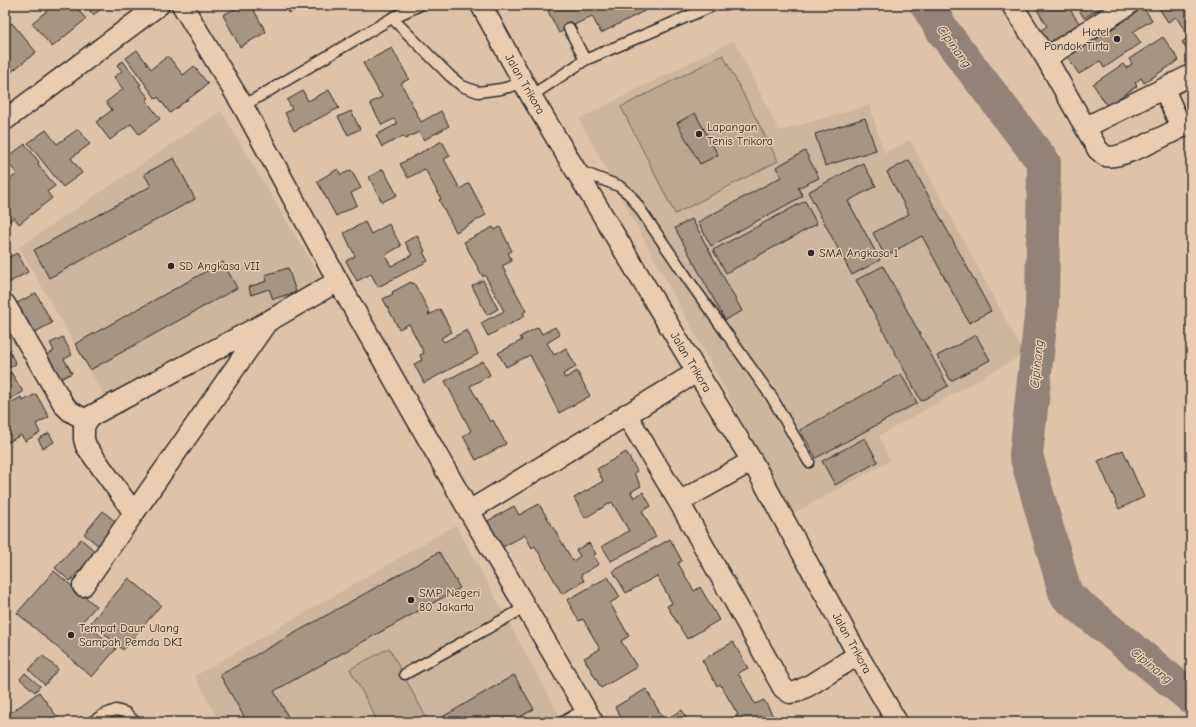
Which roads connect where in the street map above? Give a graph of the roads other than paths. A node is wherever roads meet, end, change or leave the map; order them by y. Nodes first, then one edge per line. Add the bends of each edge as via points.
1 (159, 5) edge
2 (182, 5) edge
3 (420, 5) edge
4 (480, 5) edge
5 (715, 5) edge
6 (1012, 5) edge
7 (1127, 5) edge
8 (392, 18) junction
9 (569, 28) dead end
10 (1046, 58) junction
11 (585, 60) junction
12 (1191, 75) edge
13 (1164, 89) junction
14 (527, 90) junction
15 (243, 106) junction
16 (5, 120) edge
17 (1186, 125) edge
18 (1086, 127) junction
19 (575, 170) junction
20 (338, 281) junction
21 (5, 304) edge
22 (267, 322) junction
23 (696, 372) junction
24 (626, 414) junction
25 (86, 421) junction
26 (752, 461) junction
27 (809, 462) dead end
28 (679, 502) junction
29 (468, 511) junction
30 (134, 513) junction
31 (84, 586) dead end
32 (526, 607) junction
33 (858, 655) junction
34 (405, 674) dead end
35 (589, 716) edge
36 (92, 722) edge
37 (135, 722) edge
38 (563, 722) edge
39 (897, 722) edge

1 - 16 street
2 - 15 street
3 - 8 lane
4 - 14 street, Jalan Trikora
5 - 11 lane
6 - 10 street
7 - 10 street
8 - 14 lane via 462,86 478,92
8 - 15 lane
9 - 11 lane
10 - 18 street
11 - 14 lane
12 - 13 street
13 - 17 street
13 - 18 street
14 - 19 street, Jalan Trikora
15 - 20 street
17 - 18 street via 1116,156 1106,156 1098,150
19 - 23 street, Jalan Trikora
19 - 27 lane via 619,186 631,196 770,396
20 - 22 street
20 - 29 street
21 - 25 street via 64,405
22 - 25 street
22 - 30 street
23 - 24 street
23 - 26 street, Jalan Trikora
24 - 28 street
24 - 29 street
25 - 30 street via 83,432 86,446
26 - 28 street
26 - 33 street, Jalan Trikora
28 - 33 street via 786,691 803,690
29 - 32 street
30 - 31 street
32 - 34 lane
32 - 35 street
33 - 39 street, Jalan Trikora
35 - 38 lane
36 - 37 lane via 116,710 126,713

